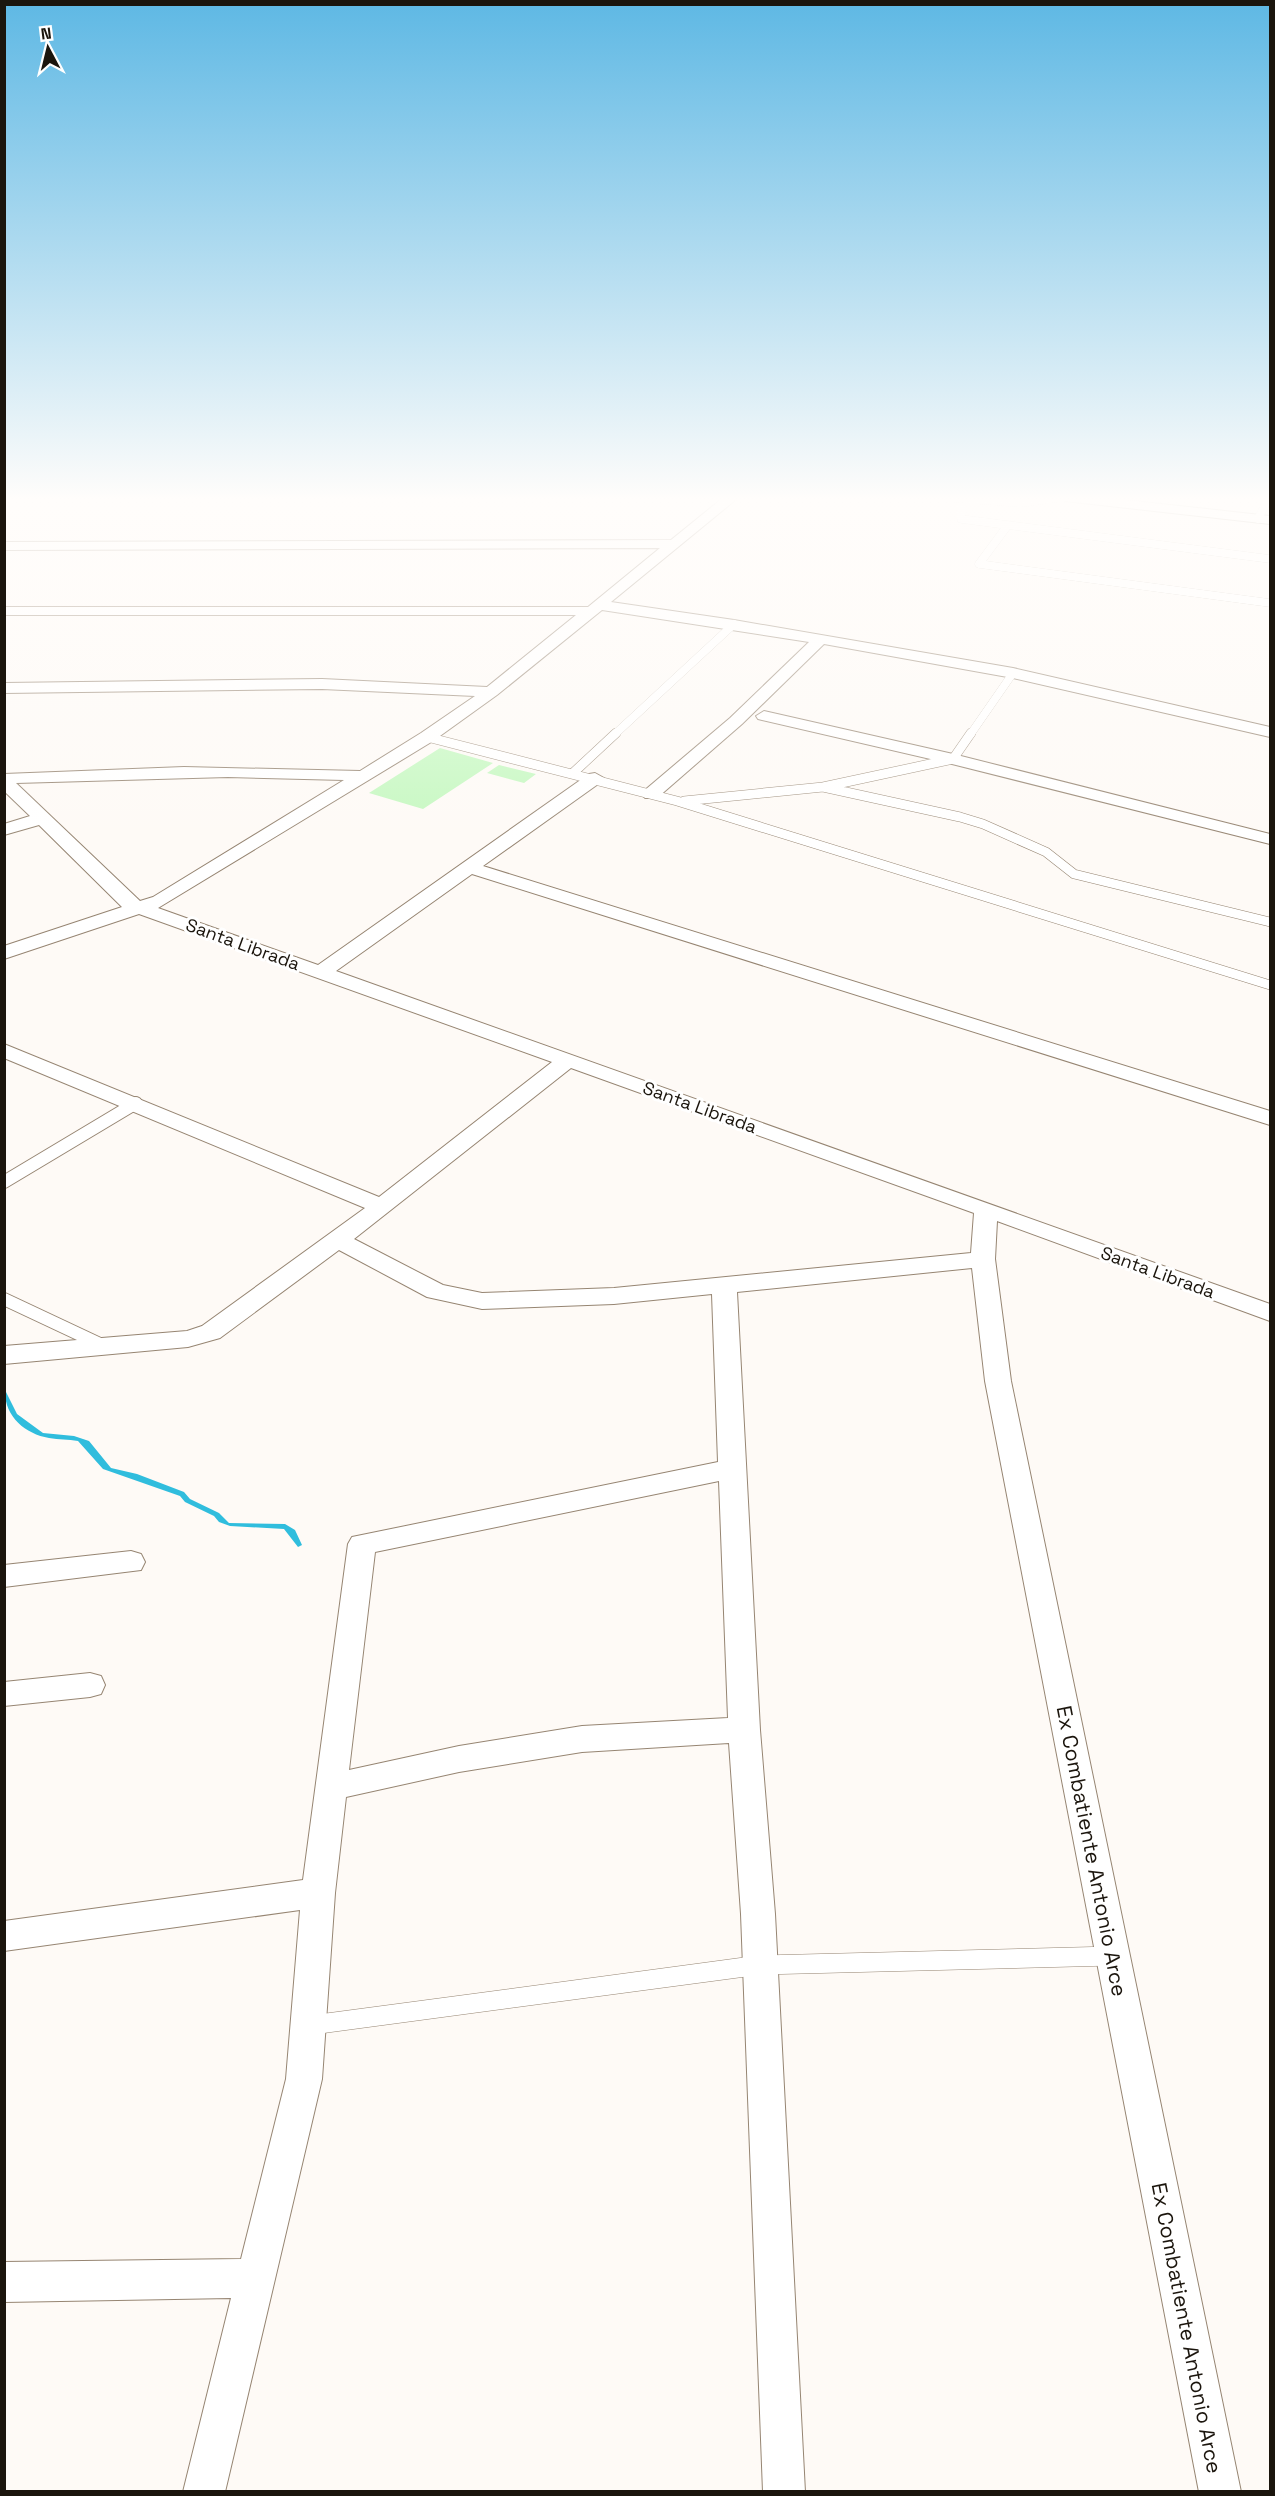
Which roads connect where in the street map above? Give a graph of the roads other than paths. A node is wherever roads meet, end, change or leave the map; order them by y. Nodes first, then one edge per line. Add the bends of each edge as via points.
1 (587, 613) edge
2 (642, 613) edge
3 (734, 624) junction
4 (821, 639) junction
5 (1013, 673) junction
6 (4, 688) edge
7 (491, 692) junction
8 (764, 716) dead end
9 (1270, 732) edge
10 (427, 737) junction
11 (953, 759) junction
12 (573, 773) junction
13 (363, 776) junction
14 (595, 778) junction
15 (4, 780) edge
16 (823, 787) junction
17 (651, 794) junction
18 (677, 801) junction
19 (43, 818) junction
20 (4, 830) edge
21 (1270, 839) edge
22 (469, 867) junction
23 (136, 906) junction
24 (1270, 922) edge
25 (4, 954) edge
26 (321, 972) junction
27 (1270, 985) edge
28 (4, 1050) edge
29 (568, 1060) junction
30 (136, 1103) junction
31 (1270, 1118) edge
32 (4, 1182) edge
33 (382, 1207) junction
34 (986, 1209) junction
35 (336, 1239) junction
36 (983, 1258) junction
37 (724, 1284) junction
38 (4, 1299) edge
39 (1270, 1313) edge
40 (106, 1347) junction
41 (4, 1355) edge
42 (732, 1469) junction
43 (131, 1562) dead end
44 (4, 1576) edge
45 (90, 1685) dead end
46 (4, 1695) edge
47 (744, 1730) junction
48 (330, 1787) junction
49 (318, 1893) junction
50 (4, 1936) edge
51 (1113, 1956) junction
52 (760, 1965) junction
53 (310, 2025) junction
54 (256, 2278) junction
55 (4, 2282) edge
56 (204, 2492) edge
57 (784, 2492) edge
58 (1220, 2492) edge

1 - 7 street
2 - 3 street
3 - 4 street
3 - 12 lane
4 - 5 street
4 - 17 street via 736,721
5 - 9 street
5 - 11 lane
6 - 7 street via 322,684
7 - 10 street
8 - 11 street
10 - 12 lane
10 - 13 street
11 - 16 lane
11 - 21 street
12 - 14 lane
13 - 15 street via 83,775
13 - 23 street via 160,901
14 - 17 lane
14 - 22 street
15 - 19 street
16 - 18 lane
16 - 24 lane via 960,817 1046,852 1074,874
17 - 18 lane
18 - 27 lane
19 - 20 street
19 - 23 street
22 - 26 street
22 - 31 street
23 - 25 street
23 - 26 street, Santa Librada
26 - 29 street, Santa Librada
28 - 30 street
29 - 33 street
29 - 34 street, Santa Librada
30 - 32 lane
30 - 33 street
33 - 35 street
34 - 36 street, Ex Combatiente Antonio Arce
34 - 39 street, Santa Librada
35 - 37 street via 436,1291 482,1301 614,1296
35 - 40 street via 211,1332 188,1339
36 - 37 street
36 - 51 street, Ex Combatiente Antonio Arce via 998,1381
37 - 42 street
38 - 40 lane
40 - 41 street
42 - 47 street
42 - 48 street via 362,1544
43 - 44 street
45 - 46 street
47 - 48 street via 582,1739 459,1759
47 - 52 street
48 - 49 street
49 - 50 street
49 - 53 street
51 - 52 lane
51 - 58 street, Ex Combatiente Antonio Arce
52 - 53 lane
52 - 57 street
53 - 54 street via 304,2079
54 - 55 street
54 - 56 street

